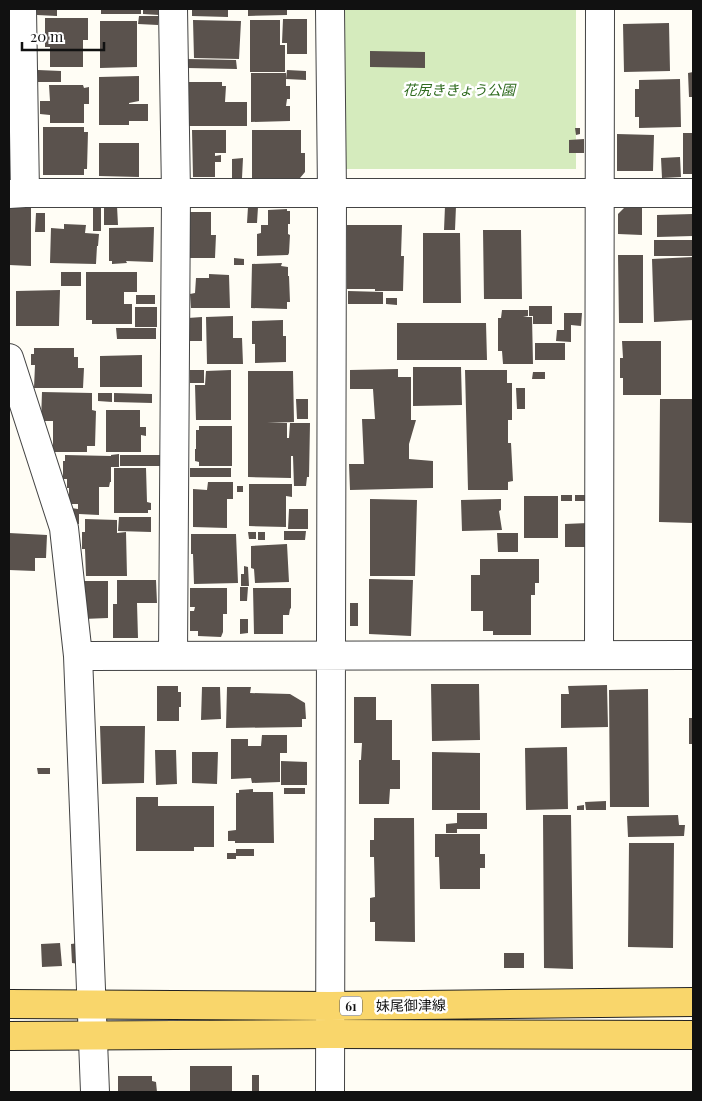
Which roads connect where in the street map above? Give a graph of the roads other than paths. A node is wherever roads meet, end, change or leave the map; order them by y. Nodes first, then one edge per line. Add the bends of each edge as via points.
1 (22, 9) edge
2 (173, 9) edge
3 (330, 9) edge
4 (600, 9) edge
5 (176, 193) junction
6 (332, 193) junction
7 (599, 193) junction
8 (693, 193) edge
9 (17, 194) edge
10 (9, 358) edge
11 (693, 655) edge
12 (78, 656) junction
13 (173, 656) junction
14 (331, 656) junction
15 (599, 656) junction
16 (693, 1002) edge
17 (9, 1004) edge
18 (92, 1005) junction
19 (330, 1006) junction
20 (330, 1034) junction
21 (693, 1034) edge
22 (9, 1036) edge
23 (92, 1036) junction
24 (94, 1092) edge
25 (330, 1092) edge

1 - 9 street
2 - 5 street
3 - 6 street
4 - 7 street
5 - 6 street
5 - 9 street
5 - 13 street
6 - 7 street
6 - 14 street
7 - 8 street
7 - 15 street
10 - 12 street via 64,528
11 - 15 street
12 - 13 street
12 - 18 street
13 - 14 street
14 - 15 street
14 - 19 street
16 - 19 main road, 妹尾御津線 / 61
17 - 18 main road, 妹尾御津線 / 61
18 - 19 main road, 妹尾御津線 / 61
18 - 23 street
19 - 20 street
20 - 21 main road, 妹尾御津線 / 61
20 - 23 main road, 妹尾御津線 / 61
20 - 25 street
22 - 23 main road, 妹尾御津線 / 61
23 - 24 street

